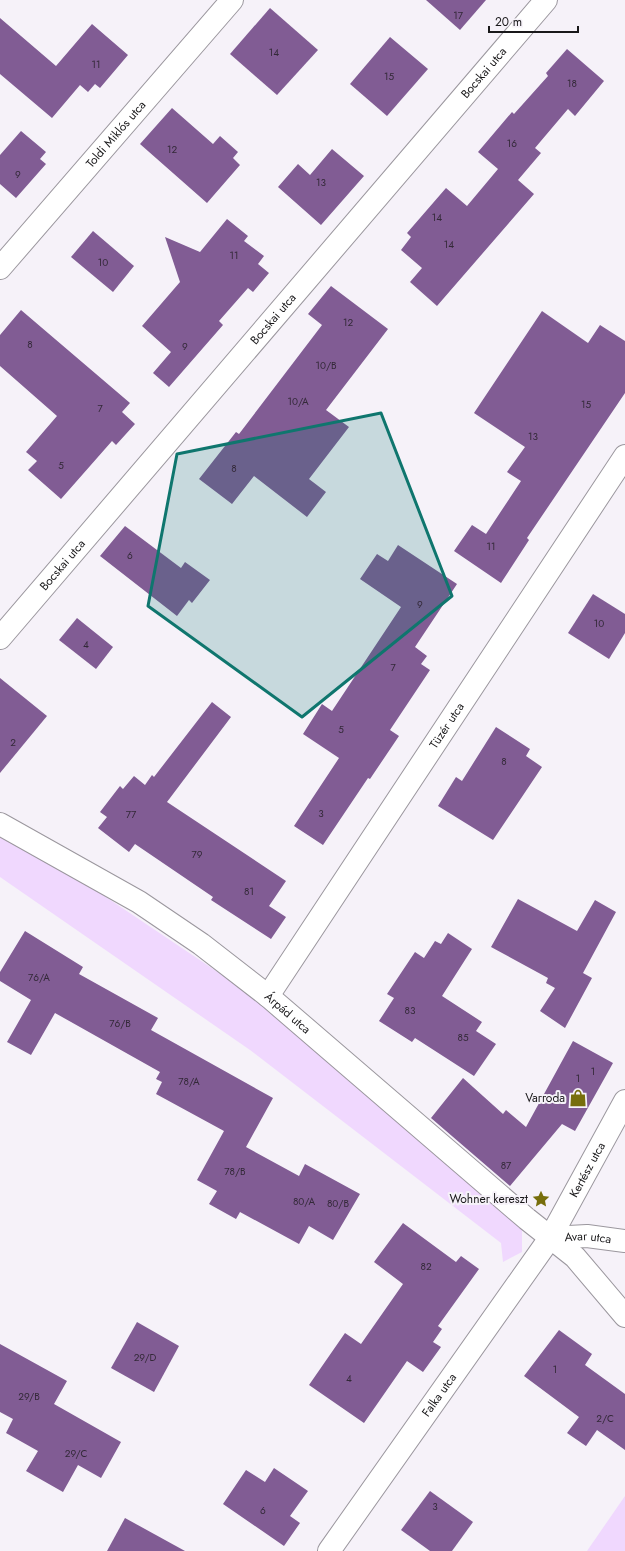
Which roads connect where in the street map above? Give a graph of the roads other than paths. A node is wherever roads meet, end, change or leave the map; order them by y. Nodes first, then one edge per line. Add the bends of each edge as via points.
1 (232, 0) edge
2 (546, 0) edge
3 (0, 268) edge
4 (625, 456) edge
5 (0, 638) edge
6 (0, 824) edge
7 (268, 996) junction
8 (625, 1101) edge
9 (550, 1238) junction
10 (625, 1240) edge
11 (625, 1316) edge
12 (329, 1551) edge

1 - 3 street, Toldi Miklós utca
2 - 5 street, Bocskai utca
4 - 7 street, Tüzér utca
6 - 7 street, Árpád utca via 138,902 202,944
7 - 9 street, Árpád utca
8 - 9 street, Kertész utca
9 - 10 street, Avar utca via 587,1236
9 - 11 street, Árpád utca via 575,1257
9 - 12 street, Falka utca

